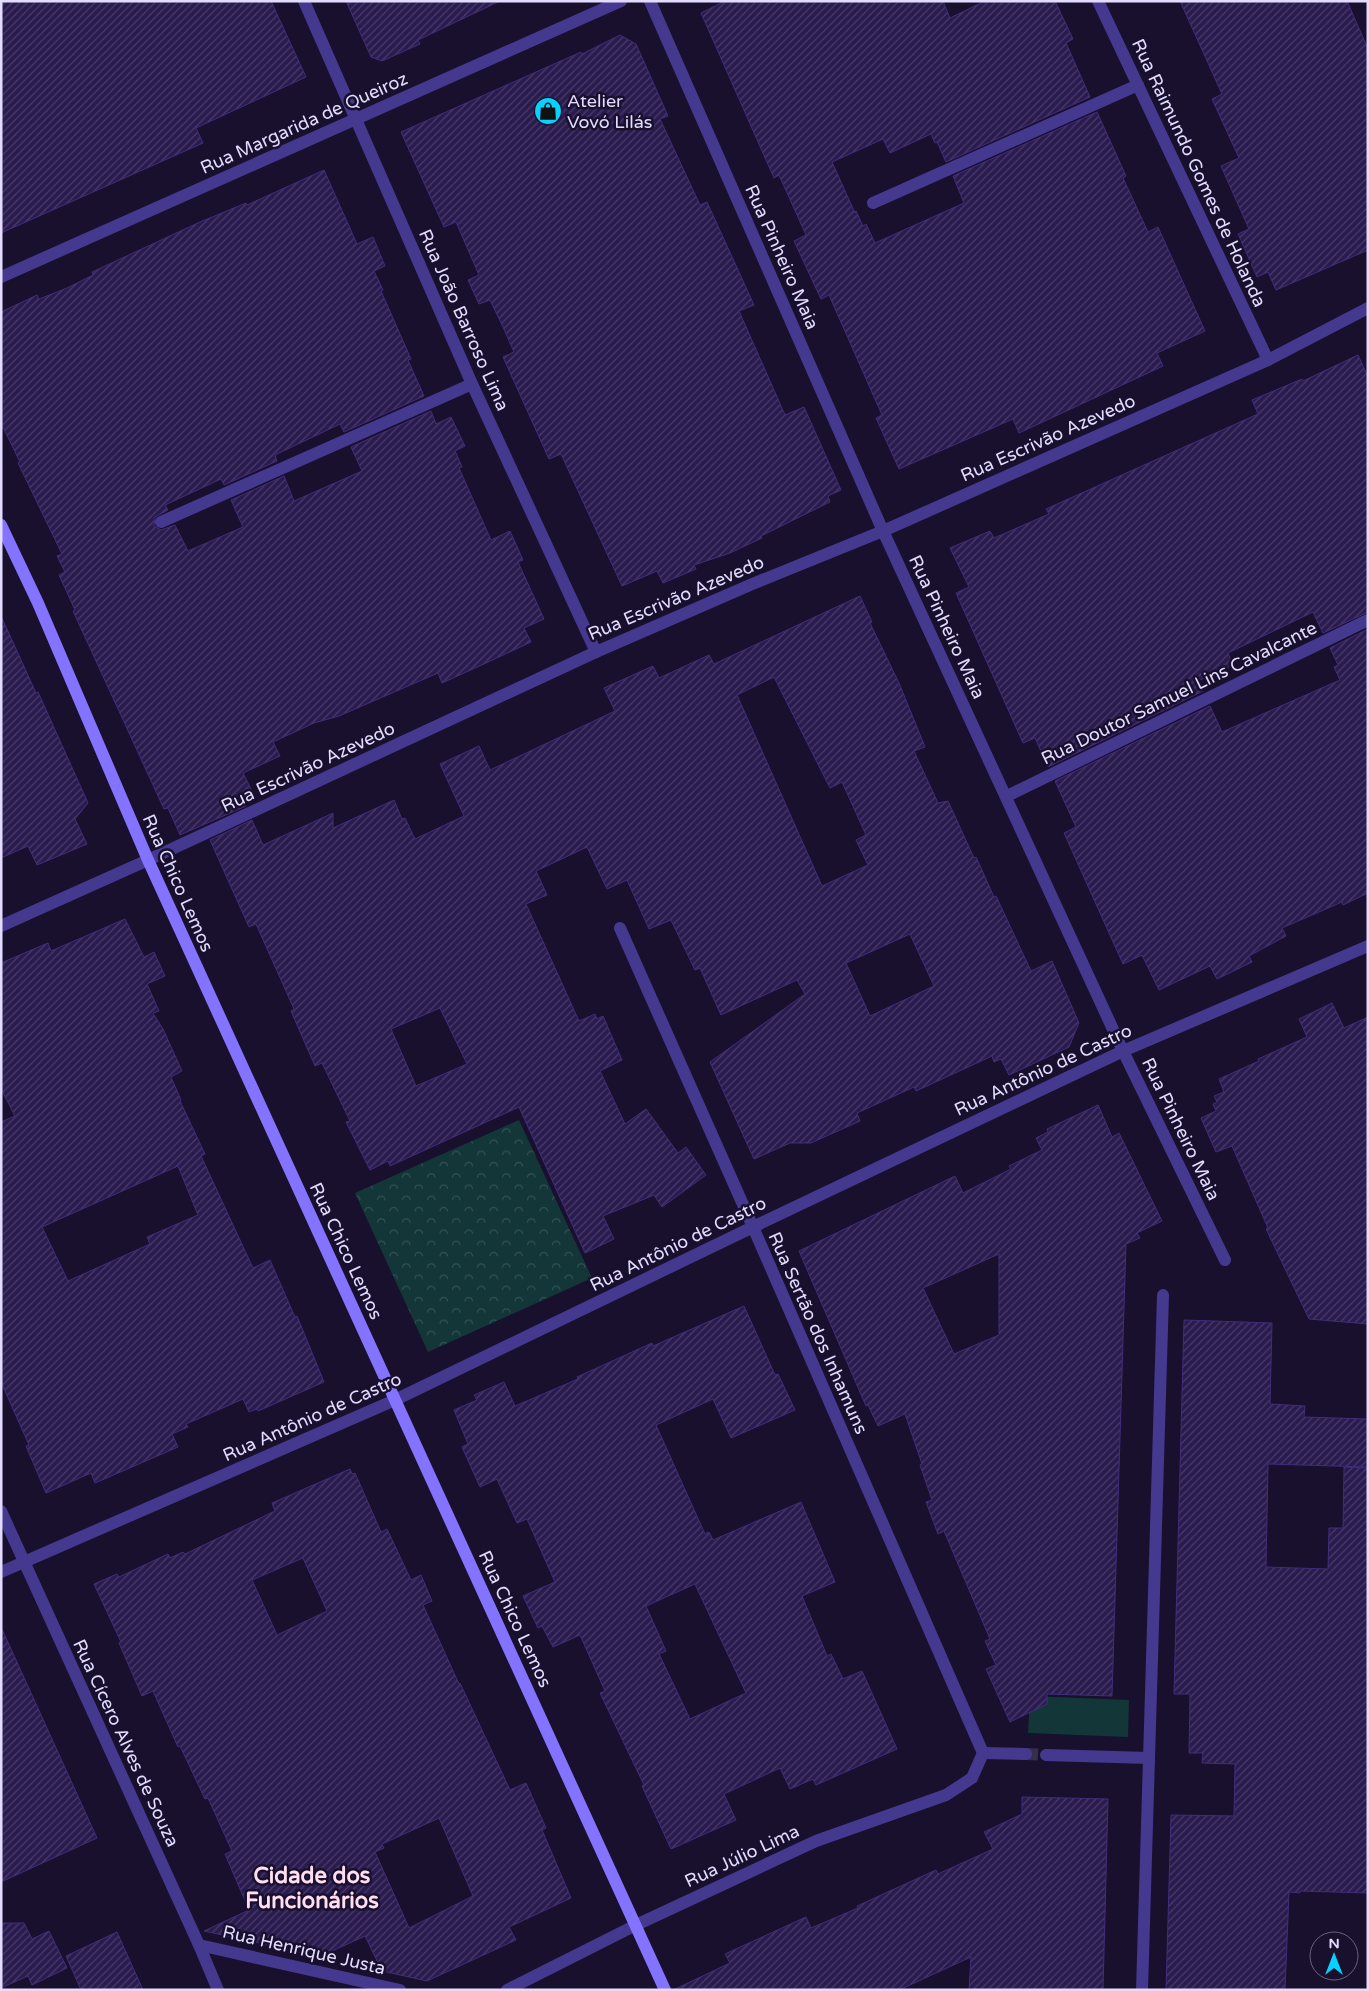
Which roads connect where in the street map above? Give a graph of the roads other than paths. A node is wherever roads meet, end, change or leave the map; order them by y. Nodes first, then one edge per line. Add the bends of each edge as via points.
1 (304, 1) edge
2 (621, 1) edge
3 (650, 1) edge
4 (1098, 1) edge
5 (1138, 85) junction
6 (356, 118) junction
7 (873, 203) dead end
8 (1, 277) edge
9 (1368, 308) edge
10 (1268, 360) junction
11 (472, 384) junction
12 (162, 522) dead end
13 (1, 525) edge
14 (883, 531) junction
15 (1368, 620) edge
16 (596, 652) junction
17 (1006, 796) junction
18 (148, 860) junction
19 (1, 926) edge
20 (620, 928) dead end
21 (1368, 946) edge
22 (1123, 1051) junction
23 (753, 1227) junction
24 (1225, 1260) dead end
25 (1163, 1295) dead end
26 (395, 1400) junction
27 (1, 1511) edge
28 (23, 1562) junction
29 (1, 1572) edge
30 (983, 1753) junction
31 (1026, 1754) tunnel mouth
32 (1046, 1755) tunnel mouth
33 (1149, 1758) junction
34 (636, 1925) junction
35 (199, 1945) junction
36 (218, 1990) edge
37 (400, 1990) edge
38 (507, 1990) edge
39 (665, 1990) edge
40 (1142, 1990) edge

1 - 6 street, Rua João Barroso Lima
2 - 6 street, Rua Margarida de Queiroz
3 - 14 street, Rua Pinheiro Maia
4 - 5 street, Rua Raimundo Gomes de Holanda
5 - 7 street
5 - 10 street, Rua Raimundo Gomes de Holanda
6 - 8 street, Rua Margarida de Queiroz
6 - 11 street, Rua João Barroso Lima
9 - 10 street, Rua Escrivão Azevedo
10 - 14 street, Rua Escrivão Azevedo
11 - 12 street
11 - 16 street, Rua João Barroso Lima
13 - 18 street, Rua Chico Lemos via 38,602
14 - 16 street, Rua Escrivão Azevedo
14 - 17 street, Rua Pinheiro Maia
15 - 17 street, Rua Doutor Samuel Lins Cavalcante
16 - 18 street, Rua Escrivão Azevedo
17 - 22 street, Rua Pinheiro Maia
18 - 19 street, Rua Escrivão Azevedo
18 - 26 street, Rua Chico Lemos
20 - 23 street, Rua Sertão dos Inhamuns
21 - 22 street, Rua Antônio de Castro
22 - 23 street, Rua Antônio de Castro
22 - 24 street, Rua Pinheiro Maia
23 - 26 street, Rua Antônio de Castro
23 - 30 street, Rua Sertão dos Inhamuns
25 - 33 street
26 - 28 street, Rua Antônio de Castro
26 - 34 street, Rua Chico Lemos
27 - 28 street, Rua Cícero Alves de Souza
28 - 29 street, Rua Antônio de Castro
28 - 35 street, Rua Cícero Alves de Souza
30 - 31 street
30 - 34 street, Rua Júlio Lima via 972,1778 946,1795 816,1841
32 - 33 street
33 - 40 street
34 - 38 street, Rua Júlio Lima
34 - 39 street, Rua Chico Lemos
35 - 36 street, Rua Cícero Alves de Souza
35 - 37 street, Rua Henrique Justa

